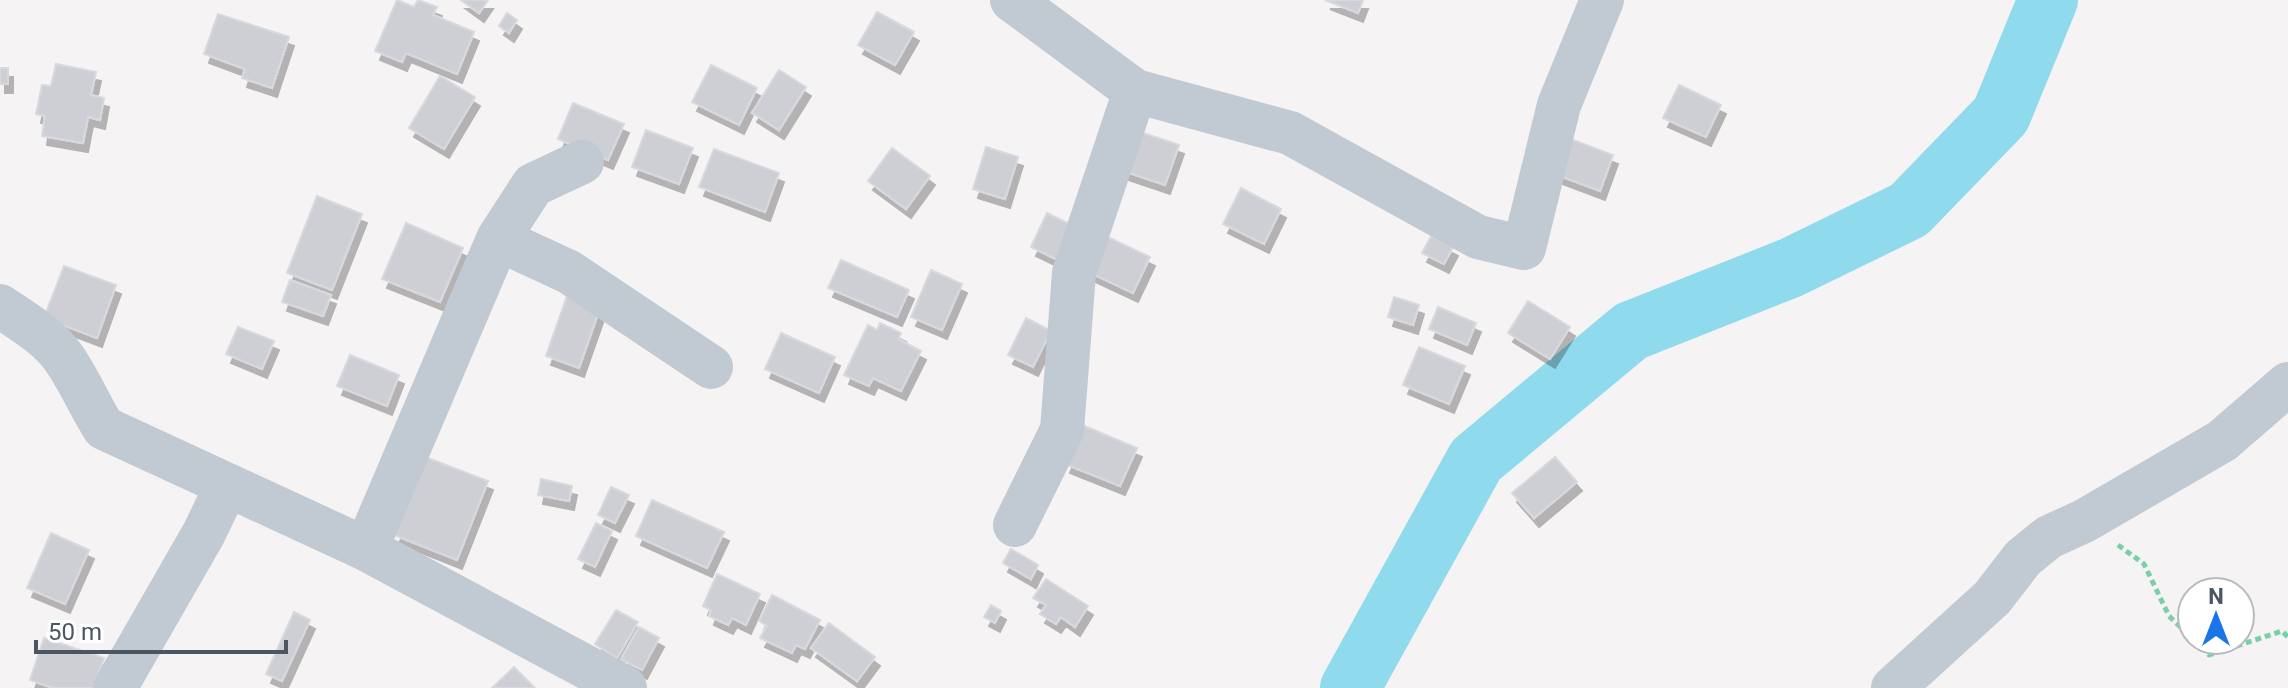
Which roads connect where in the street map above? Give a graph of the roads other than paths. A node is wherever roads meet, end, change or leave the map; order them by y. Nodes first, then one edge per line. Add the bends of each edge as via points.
1 (1012, 0) edge
2 (1602, 0) edge
3 (1135, 91) junction
4 (582, 162) dead end
5 (498, 239) junction
6 (0, 306) edge
7 (711, 367) dead end
8 (2288, 384) edge
9 (227, 485) junction
10 (1015, 525) dead end
11 (366, 549) junction
12 (115, 688) edge
13 (625, 688) edge
14 (1893, 688) edge

1 - 3 street
2 - 3 street via 1559,105 1524,248 1478,237 1290,133
3 - 10 street via 1074,273 1062,430
4 - 5 street via 533,185
5 - 7 street via 569,272
5 - 11 street
6 - 9 street via 47,338 104,428
8 - 14 street via 2222,441 2049,537 2023,558 1992,598
9 - 11 street
9 - 12 street
11 - 13 street

